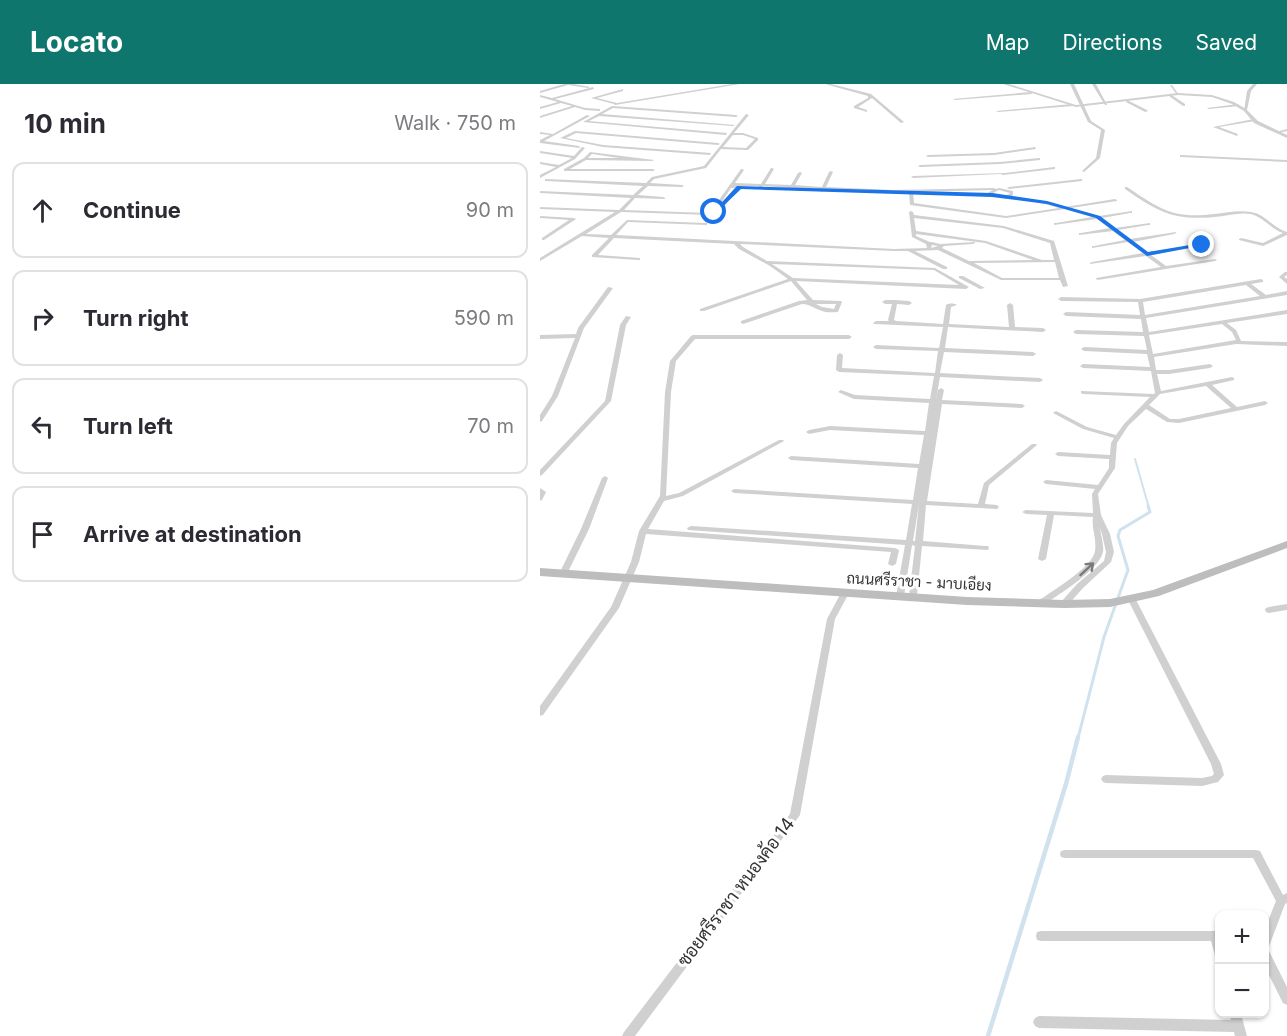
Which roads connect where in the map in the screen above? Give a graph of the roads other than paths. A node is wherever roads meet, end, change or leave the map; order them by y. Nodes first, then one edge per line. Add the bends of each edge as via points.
1 (567, 84) edge
2 (738, 84) edge
3 (827, 84) edge
4 (1005, 84) edge
5 (1072, 84) edge
6 (1095, 84) edge
7 (1255, 84) edge
8 (1172, 86) dead end
9 (622, 90) dead end
10 (540, 92) edge
11 (1031, 93) junction
12 (1178, 94) junction
13 (870, 95) junction
14 (1170, 95) junction
15 (540, 98) edge
16 (552, 99) junction
17 (955, 99) dead end
18 (1127, 101) junction
19 (561, 102) junction
20 (616, 104) junction
21 (1106, 104) junction
22 (1072, 105) junction
23 (1184, 105) dead end
24 (1238, 105) junction
25 (576, 106) junction
26 (1082, 106) junction
27 (540, 108) edge
28 (1209, 108) dead end
29 (1245, 110) junction
30 (866, 111) dead end
31 (998, 111) dead end
32 (1146, 111) dead end
33 (599, 112) junction
34 (700, 113) junction
35 (747, 115) dead end
36 (736, 116) dead end
37 (540, 117) edge
38 (1254, 120) junction
39 (689, 122) junction
40 (902, 122) dead end
41 (734, 125) dead end
42 (678, 130) junction
43 (1287, 130) edge
44 (540, 131) edge
45 (1278, 132) junction
46 (551, 134) dead end
47 (726, 134) dead end
48 (732, 134) junction
49 (1237, 135) dead end
50 (1287, 137) edge
51 (666, 140) junction
52 (540, 142) edge
53 (719, 146) junction
54 (1035, 148) dead end
55 (654, 149) junction
56 (540, 152) edge
57 (710, 154) dead end
58 (994, 154) junction
59 (928, 156) dead end
60 (1181, 156) dead end
61 (575, 157) junction
62 (1039, 159) dead end
63 (652, 160) junction
64 (1287, 161) edge
65 (540, 163) edge
66 (998, 163) junction
67 (560, 166) junction
68 (920, 166) dead end
69 (1054, 168) dead end
70 (772, 169) dead end
71 (651, 170) junction
72 (742, 170) dead end
73 (1084, 171) dead end
74 (831, 172) dead end
75 (800, 173) dead end
76 (1003, 174) junction
77 (542, 176) edge
78 (658, 176) junction
79 (913, 177) dead end
80 (1081, 180) dead end
81 (861, 183) dead end
82 (647, 184) junction
83 (682, 186) dead end
84 (731, 186) junction
85 (739, 186) junction
86 (760, 187) junction
87 (791, 188) junction
88 (1126, 188) dead end
89 (823, 189) junction
90 (1008, 189) junction
91 (857, 191) junction
92 (540, 192) edge
93 (911, 192) junction
94 (993, 192) junction
95 (634, 197) junction
96 (1006, 197) junction
97 (663, 198) dead end
98 (1115, 200) dead end
99 (540, 207) edge
100 (1066, 208) junction
101 (620, 211) junction
102 (714, 212) junction
103 (1131, 212) dead end
104 (1098, 217) junction
105 (540, 218) edge
106 (705, 224) dead end
107 (1056, 224) dead end
108 (1148, 224) dead end
109 (1114, 229) junction
110 (914, 232) junction
111 (1287, 233) edge
112 (1082, 234) dead end
113 (1174, 234) dead end
114 (580, 236) junction
115 (613, 237) junction
116 (1241, 239) dead end
117 (541, 240) edge
118 (1129, 241) junction
119 (893, 242) dead end
120 (988, 242) junction
121 (736, 243) junction
122 (1202, 245) dead end
123 (929, 246) junction
124 (940, 247) junction
125 (1094, 247) dead end
126 (908, 250) junction
127 (540, 254) edge
128 (1147, 254) junction
129 (548, 255) junction
130 (638, 259) dead end
131 (540, 260) edge
132 (1215, 260) dead end
133 (1042, 261) junction
134 (1057, 261) junction
135 (766, 262) junction
136 (967, 262) junction
137 (1092, 263) dead end
138 (1164, 268) junction
139 (1287, 273) edge
140 (792, 279) junction
141 (1062, 279) junction
142 (1098, 279) dead end
143 (1262, 281) dead end
144 (1287, 282) edge
145 (1246, 283) junction
146 (1065, 286) dead end
147 (610, 288) dead end
148 (981, 288) dead end
149 (1287, 294) edge
150 (1265, 297) junction
151 (1061, 299) dead end
152 (1140, 301) junction
153 (808, 302) junction
154 (885, 302) dead end
155 (895, 302) junction
156 (909, 303) dead end
157 (1010, 305) dead end
158 (702, 310) dead end
159 (1287, 312) edge
160 (1066, 314) dead end
161 (628, 317) dead end
162 (1143, 317) junction
163 (743, 322) dead end
164 (876, 322) dead end
165 (1222, 322) junction
166 (895, 323) junction
167 (948, 326) junction
168 (1011, 329) junction
169 (1043, 330) dead end
170 (1076, 332) dead end
171 (1146, 334) junction
172 (578, 336) junction
173 (540, 337) edge
174 (849, 337) dead end
175 (1239, 342) junction
176 (1287, 344) edge
177 (876, 347) dead end
178 (1084, 348) dead end
179 (944, 349) junction
180 (1033, 354) dead end
181 (1150, 354) junction
182 (840, 355) dead end
183 (1083, 366) dead end
184 (1210, 366) dead end
185 (1154, 371) junction
186 (940, 374) junction
187 (1232, 378) dead end
188 (1040, 380) dead end
189 (1207, 383) junction
190 (841, 392) dead end
191 (1083, 393) dead end
192 (1157, 394) junction
193 (936, 402) junction
194 (1265, 403) dead end
195 (1022, 406) dead end
196 (1146, 406) junction
197 (1235, 409) junction
198 (1056, 413) dead end
199 (541, 418) edge
200 (809, 432) dead end
201 (931, 433) junction
202 (1118, 437) junction
203 (781, 441) dead end
204 (1034, 445) dead end
205 (1058, 454) dead end
206 (1113, 457) junction
207 (791, 458) dead end
208 (925, 466) junction
209 (540, 474) edge
210 (605, 478) dead end
211 (1046, 482) dead end
212 (1098, 487) junction
213 (540, 490) edge
214 (734, 491) dead end
215 (540, 499) edge
216 (661, 500) junction
217 (920, 503) junction
218 (981, 507) junction
219 (995, 507) dead end
220 (1026, 512) dead end
221 (1051, 513) junction
222 (1097, 515) junction
223 (691, 528) dead end
224 (643, 531) junction
225 (909, 543) junction
226 (919, 544) junction
227 (985, 548) dead end
228 (1285, 548) edge
229 (1042, 558) dead end
230 (892, 564) dead end
231 (540, 572) edge
232 (563, 574) junction
233 (628, 579) junction
234 (845, 593) junction
235 (900, 596) junction
236 (913, 597) junction
237 (1131, 598) junction
238 (1041, 603) junction
239 (1064, 604) junction
240 (1287, 607) edge
241 (1269, 610) dead end
242 (540, 713) edge
243 (1106, 779) dead end
244 (1065, 854) dead end
245 (1284, 900) edge
246 (1269, 929) edge
247 (1041, 936) dead end
248 (1215, 936) edge
249 (1269, 961) edge
250 (1287, 999) edge
251 (1039, 1022) dead end
252 (1239, 1031) edge
253 (628, 1036) edge

1 - 10 street
1 - 16 street via 596,89
2 - 20 street
3 - 13 street
4 - 11 street
5 - 26 street
6 - 21 street
7 - 29 street
8 - 12 street
9 - 20 street via 593,98
11 - 17 street
11 - 22 street
12 - 14 street
12 - 24 street via 1212,96
13 - 30 street via 855,107
13 - 40 street
14 - 18 street
14 - 23 street
15 - 16 street
16 - 19 street
18 - 21 street
18 - 32 street
19 - 25 street
19 - 27 street
20 - 33 street
21 - 26 street
22 - 26 street
22 - 31 street
24 - 28 street
24 - 29 street
25 - 33 street
25 - 37 street
26 - 73 street via 1090,122 1103,130 1098,158
29 - 38 street
33 - 34 street via 612,107
33 - 39 street
33 - 42 street via 585,122
33 - 52 street
34 - 36 street
34 - 39 street
35 - 48 street
38 - 45 street
38 - 49 street via 1215,127
39 - 41 street
39 - 42 street
42 - 47 street
42 - 51 street
43 - 45 street
44 - 46 street
45 - 50 street
48 - 53 street
48 - 53 street via 758,139 747,149
51 - 53 street
51 - 55 street
51 - 55 street via 575,132 562,138 603,146
52 - 61 street via 584,148
53 - 78 street via 705,166
54 - 58 street
55 - 57 street
55 - 63 street
56 - 61 street
58 - 59 street
58 - 66 street
60 - 64 street
61 - 67 street
62 - 66 street
63 - 71 street
63 - 71 street via 585,159 565,170
65 - 67 street
66 - 68 street
66 - 76 street
67 - 77 street
69 - 76 street
70 - 86 street
71 - 78 street
72 - 84 street
74 - 89 street
75 - 87 street
76 - 79 street
76 - 90 street
77 - 82 street
78 - 82 street
80 - 90 street
81 - 91 street
82 - 83 street
82 - 95 street
84 - 85 street
84 - 102 street
85 - 86 street
85 - 102 street
86 - 87 street
87 - 89 street
88 - 111 street via 1176,216 1249,213
89 - 91 street
90 - 94 street
90 - 96 street via 1013,194
91 - 93 street
92 - 95 street
93 - 94 street
93 - 100 street via 912,204 1006,217
94 - 96 street
95 - 97 street
95 - 101 street
96 - 100 street
98 - 100 street
99 - 101 street
100 - 104 street
101 - 102 street
101 - 114 street
103 - 104 street
104 - 107 street
104 - 109 street
105 - 117 street via 574,219
106 - 115 street via 627,221
108 - 109 street
109 - 112 street
109 - 118 street
110 - 120 street
110 - 123 street via 914,237
110 - 134 street via 911,213 1004,228 1052,242
111 - 116 street via 1263,245
113 - 118 street
114 - 115 street
114 - 129 street
115 - 121 street
115 - 130 street via 594,256
118 - 125 street
118 - 128 street
119 - 126 street
120 - 124 street
120 - 133 street
121 - 126 street
121 - 135 street
122 - 128 street
123 - 124 street
123 - 126 street
124 - 136 street
126 - 148 street
127 - 129 street
128 - 137 street
128 - 138 street
129 - 131 street
132 - 138 street
133 - 134 street
133 - 136 street
134 - 141 street
135 - 140 street
135 - 140 street via 935,269 966,287
136 - 141 street via 1001,279
138 - 142 street
139 - 144 street via 1281,277
140 - 153 street
140 - 158 street
141 - 146 street
143 - 145 street
145 - 150 street
145 - 152 street
147 - 172 street
149 - 150 street
150 - 162 street
151 - 152 street
152 - 162 street
153 - 153 street via 833,312 838,302
153 - 163 street
154 - 155 street
155 - 156 street
155 - 166 street via 891,320
157 - 168 street
159 - 165 street
160 - 162 street
161 - 209 street via 623,325 609,401
162 - 171 street
164 - 166 street
165 - 171 street
165 - 175 street via 1234,331
166 - 167 street
167 - 168 street
167 - 179 street
168 - 169 street
170 - 171 street
171 - 181 street
172 - 173 street
172 - 199 street via 555,396
174 - 216 street via 693,337 673,361
175 - 176 street
175 - 181 street
177 - 179 street
178 - 181 street
179 - 180 street
179 - 186 street
181 - 185 street
182 - 186 street via 839,370
183 - 185 street
184 - 185 street
185 - 192 street
186 - 188 street
186 - 193 street
187 - 189 street
189 - 192 street
189 - 197 street
190 - 193 street via 855,398
191 - 192 street
192 - 196 street
193 - 195 street
193 - 201 street
194 - 197 street
196 - 197 street via 1169,421
196 - 202 street
198 - 202 street via 1085,428
200 - 201 street via 830,428
201 - 208 street
202 - 206 street
203 - 216 street via 681,495
204 - 218 street via 986,484
205 - 206 street
206 - 212 street via 1107,477
207 - 208 street
208 - 217 street
210 - 232 street
211 - 212 street
212 - 222 street via 1094,501
213 - 215 street
214 - 217 street
216 - 224 street
217 - 218 street
217 - 225 street
217 - 226 street
218 - 219 street
220 - 221 street
221 - 222 street
221 - 229 street
238 -> 222 street via 1098,558 1094,524
222 - 239 street via 1110,552 1107,562
223 - 225 street
224 - 230 street via 895,549
224 - 233 street
225 - 226 street
225 - 235 street
226 - 227 street
226 - 236 street
228 - 237 main road, ถนนศรีราชา - มาบเอียง
231 - 232 main road, ถนนศรีราชา - มาบเอียง
232 - 233 main road, ถนนศรีราชา - มาบเอียง
233 - 234 main road, ถนนศรีราชา - มาบเอียง
233 - 242 street via 615,608
234 - 235 main road, ถนนศรีราชา - มาบเอียง
234 - 253 street, ซอยศรีราชา หนองค้อ 14 via 831,619 795,815
235 - 236 main road, ถนนศรีราชา - มาบเอียง
236 - 238 main road, ถนนศรีราชา - มาบเอียง
237 - 239 main road, ถนนศรีราชา - มาบเอียง via 1110,603
237 - 243 street via 1219,775 1202,782
238 - 239 main road, ถนนศรีราชา - มาบเอียง
240 - 241 street
244 - 245 street via 1256,854
245 - 246 street
247 - 248 street
249 - 250 street
251 - 252 street

